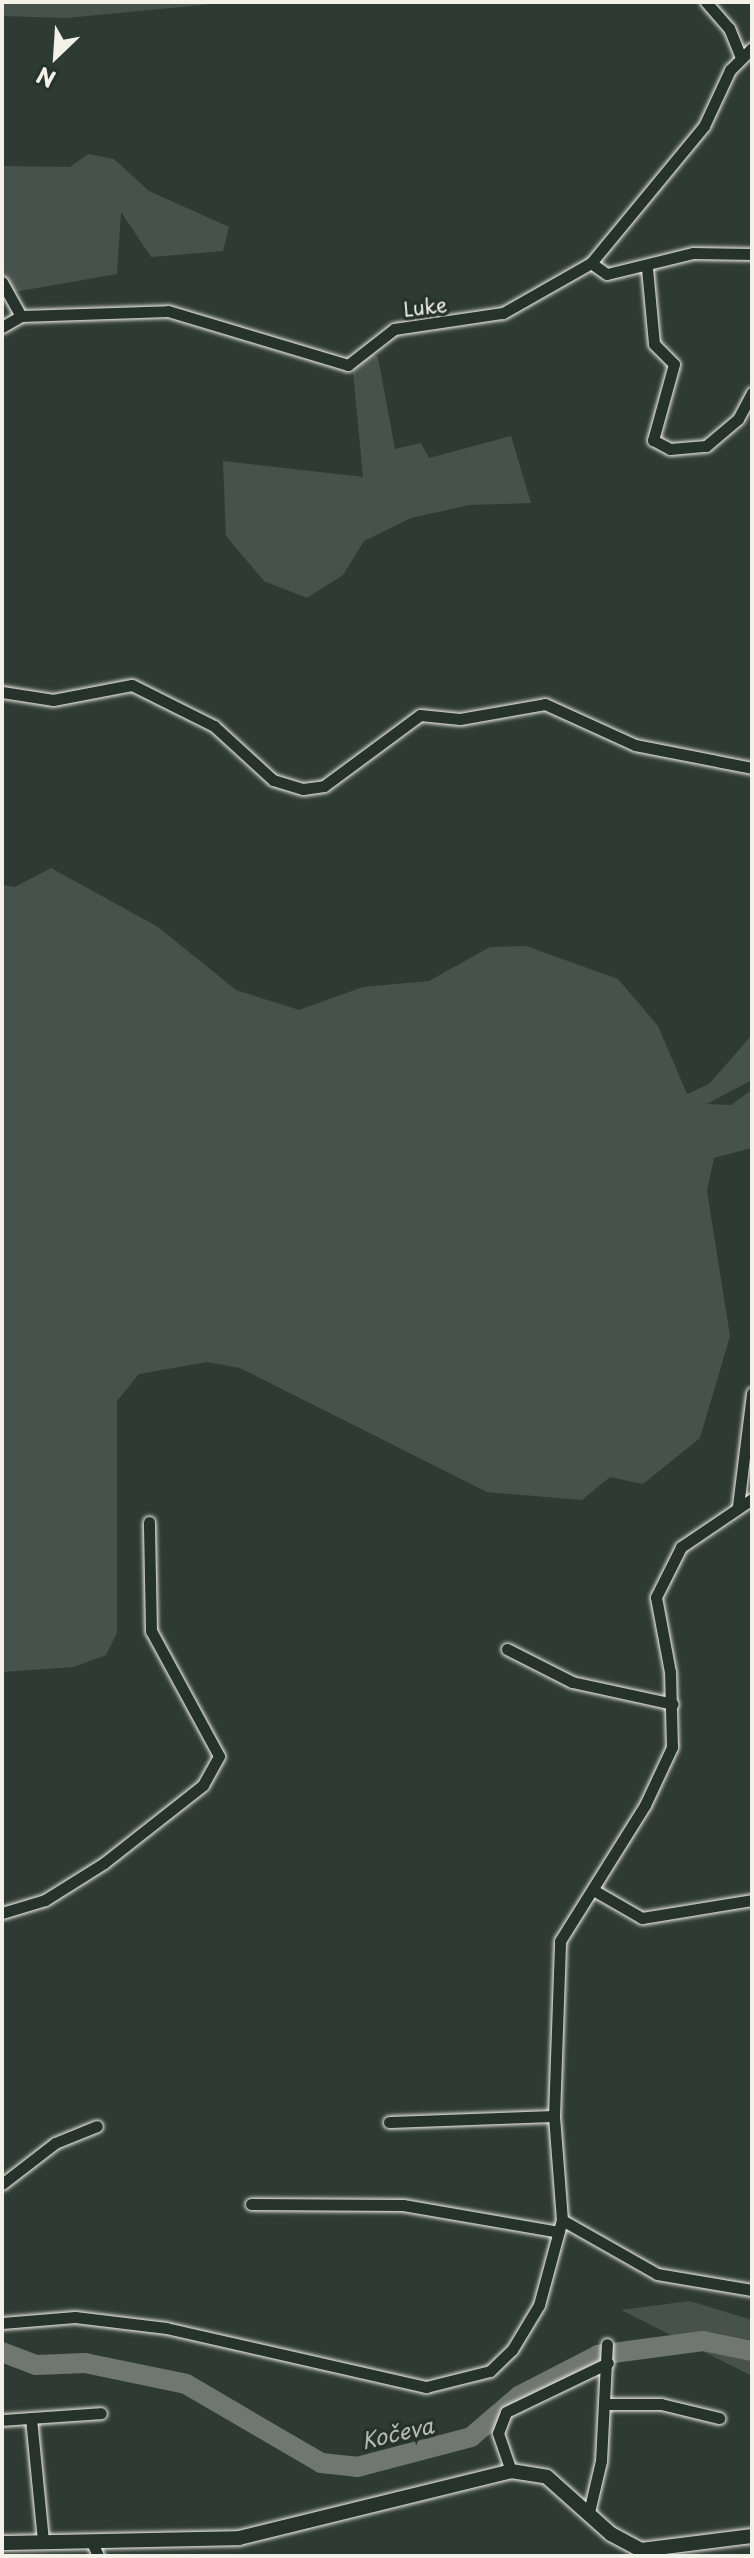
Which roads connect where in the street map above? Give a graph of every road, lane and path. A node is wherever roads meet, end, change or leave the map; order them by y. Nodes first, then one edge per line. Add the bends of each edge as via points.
1 (706, 2) edge
2 (752, 48) edge
3 (741, 58) junction
4 (752, 254) edge
5 (591, 263) junction
6 (647, 268) junction
7 (2, 282) edge
8 (21, 316) junction
9 (2, 327) edge
10 (752, 393) edge
11 (2, 692) edge
12 (752, 768) edge
13 (752, 1393) edge
14 (752, 1499) edge
15 (738, 1506) junction
16 (149, 1522) dead end
17 (507, 1649) dead end
18 (673, 1704) junction
19 (595, 1891) junction
20 (752, 1900) edge
21 (2, 1913) edge
22 (554, 2116) junction
23 (389, 2122) dead end
24 (97, 2126) dead end
25 (2, 2184) edge
26 (251, 2204) dead end
27 (562, 2220) junction
28 (559, 2232) junction
29 (752, 2290) edge
30 (2, 2323) edge
31 (607, 2344) dead end
32 (608, 2361) junction
33 (607, 2404) junction
34 (101, 2413) dead end
35 (31, 2418) junction
36 (719, 2418) dead end
37 (2, 2420) edge
38 (511, 2471) junction
39 (589, 2512) junction
40 (752, 2536) edge
41 (43, 2540) junction
42 (91, 2540) junction
43 (2, 2543) edge
44 (98, 2556) edge

1 - 3 street via 729,28
2 - 3 street, Luke
3 - 5 street, Luke via 704,126
4 - 6 street via 693,253
5 - 6 street via 607,274
5 - 8 street, Luke via 487,318 394,329 348,365 168,311
6 - 10 street via 654,344 674,364 653,440 670,449 706,446 738,419
7 - 8 street
8 - 9 street, Luke
11 - 12 street via 53,700 132,685 214,726 273,780 303,789 324,786 420,715 460,719 545,704 635,745
13 - 15 street
14 - 15 street
15 - 18 street via 681,1547 656,1597
16 - 21 street via 151,1631 219,1756 203,1785 104,1863 45,1900
17 - 18 street via 572,1682
18 - 19 street via 672,1747 660,1776
19 - 20 street via 642,1918
19 - 22 street via 560,1941
22 - 23 street
22 - 27 street
24 - 25 street via 55,2143
26 - 28 street via 415,2206
27 - 28 street
27 - 29 street via 657,2274
28 - 30 street via 539,2305 512,2350 490,2371 458,2382 403,2384 110,2319
31 - 32 street
32 - 33 street
32 - 38 street via 506,2412 498,2433
33 - 36 street via 661,2404
33 - 39 street
34 - 35 street
35 - 37 street
35 - 41 street
38 - 39 main road via 547,2477
38 - 42 main road via 239,2538
39 - 40 main road via 641,2550
41 - 42 main road
41 - 43 main road
42 - 44 street

